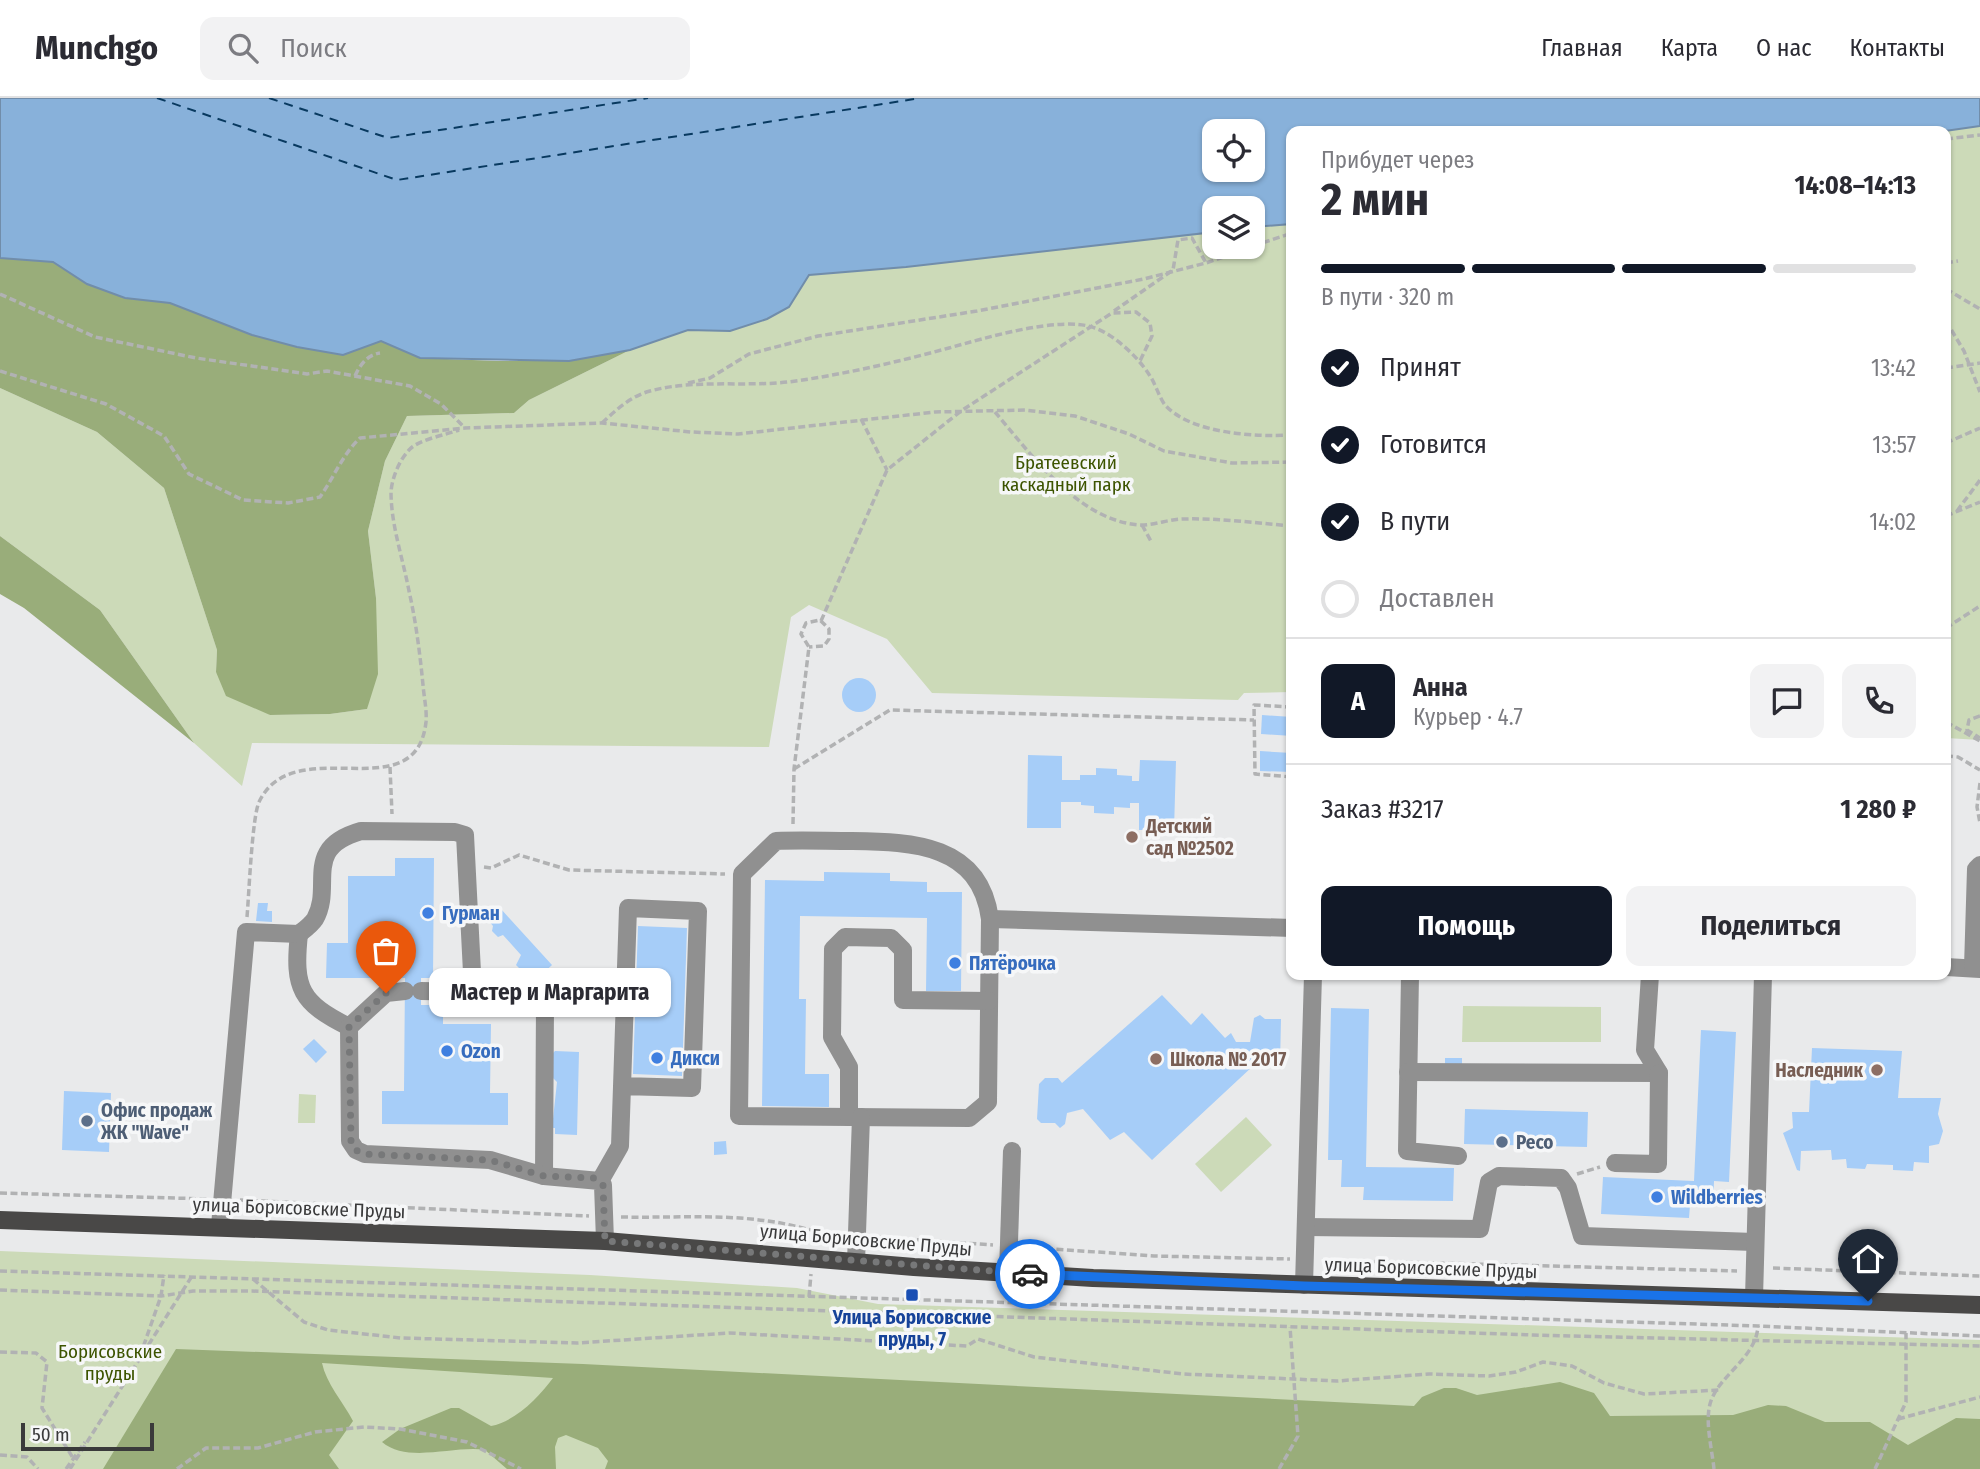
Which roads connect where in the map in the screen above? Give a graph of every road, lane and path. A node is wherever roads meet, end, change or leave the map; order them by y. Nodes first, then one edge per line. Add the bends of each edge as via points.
1 (1980, 135) edge
2 (1951, 138) edge
3 (1286, 235) edge
4 (1265, 242) edge
5 (1218, 259) edge
6 (1958, 261) dead end
7 (1951, 262) edge
8 (1206, 263) junction
9 (1173, 270) junction
10 (1951, 292) edge
11 (0, 295) edge
12 (1980, 309) edge
13 (1112, 313) junction
14 (1093, 327) junction
15 (1951, 330) edge
16 (380, 353) dead end
17 (1139, 363) junction
18 (1980, 363) edge
19 (1969, 364) junction
20 (1951, 367) edge
21 (0, 371) edge
22 (355, 376) junction
23 (679, 385) junction
24 (1980, 392) edge
25 (961, 411) junction
26 (994, 411) junction
27 (861, 419) junction
28 (602, 423) junction
29 (465, 428) junction
30 (1980, 428) edge
31 (1286, 435) edge
32 (1951, 441) edge
33 (1286, 462) edge
34 (887, 470) junction
35 (1980, 480) edge
36 (1980, 502) edge
37 (1957, 511) junction
38 (1951, 514) edge
39 (1142, 525) junction
40 (1286, 526) edge
41 (1152, 543) dead end
42 (1980, 606) edge
43 (821, 621) junction
44 (1951, 625) edge
45 (809, 647) junction
46 (1286, 707) edge
47 (1980, 716) edge
48 (1254, 720) junction
49 (1951, 725) edge
50 (1980, 740) edge
51 (1951, 757) edge
52 (390, 767) junction
53 (794, 769) junction
54 (1980, 770) edge
55 (1286, 777) edge
56 (1980, 783) edge
57 (1980, 823) edge
58 (392, 831) junction
59 (793, 841) junction
60 (469, 859) junction
61 (1980, 865) edge
62 (741, 874) junction
63 (990, 919) junction
64 (1286, 928) edge
65 (246, 932) junction
66 (299, 934) junction
67 (1951, 967) edge
68 (1976, 968) edge
69 (1313, 980) edge
70 (1410, 980) edge
71 (1650, 980) edge
72 (1763, 980) edge
73 (473, 992) junction
74 (989, 1001) junction
75 (349, 1027) junction
76 (1408, 1072) junction
77 (1659, 1073) junction
78 (622, 1086) junction
79 (855, 1117) junction
80 (1012, 1151) dead end
81 (1458, 1156) dead end
82 (1615, 1163) joint
83 (544, 1176) junction
84 (1561, 1178) junction
85 (600, 1181) junction
86 (0, 1220) edge
87 (220, 1226) junction
88 (1306, 1227) junction
89 (605, 1241) junction
90 (1754, 1242) junction
91 (856, 1262) junction
92 (0, 1271) edge
93 (1008, 1273) junction
94 (164, 1275) junction
95 (192, 1276) junction
96 (251, 1278) junction
97 (1304, 1286) junction
98 (0, 1290) edge
99 (268, 1292) junction
100 (182, 1293) junction
101 (162, 1296) junction
102 (1754, 1298) junction
103 (1980, 1305) edge
104 (1758, 1326) junction
105 (1290, 1328) junction
106 (1906, 1333) junction
107 (1980, 1336) edge
108 (1757, 1340) junction
109 (1905, 1343) junction
110 (1980, 1346) edge
111 (0, 1352) edge
112 (1294, 1379) junction
113 (1719, 1390) junction
114 (1980, 1397) edge
115 (1898, 1419) junction
116 (0, 1455) edge
117 (73, 1459) junction
118 (38, 1469) edge
119 (68, 1469) edge
120 (177, 1469) edge
121 (522, 1469) edge
122 (1279, 1469) edge
123 (1714, 1469) edge
124 (1875, 1469) edge

1 - 2 path
3 - 4 path
5 - 8 path
6 - 7 path
8 - 9 path
8 - 9 path via 1192,238 1178,240
9 - 13 path
9 - 23 path via 977,311 818,336 749,354 710,378
10 - 12 path
11 - 22 path via 95,337 197,358
13 - 14 path
13 - 17 path via 1136,312 1150,323 1152,336
14 - 17 path via 1110,335
14 - 23 path via 1063,324 1022,330 786,382
14 - 25 path
15 - 19 path
16 - 22 path via 368,358
17 - 31 path via 1165,405 1182,416 1233,434
18 - 19 path
19 - 20 path
19 - 24 path
21 - 29 path via 106,404 164,436 189,474 243,500 288,503 320,497 360,438
22 - 29 path via 410,386 441,404
23 - 28 path via 648,391
25 - 26 path
25 - 27 path
25 - 34 path
26 - 33 path via 1075,416 1164,451 1219,460
26 - 39 path via 1069,493 1106,515
27 - 28 path via 737,434
27 - 34 path
28 - 29 path
29 - 52 path via 412,447 398,465 391,490 421,664 426,721 420,748 411,759
30 - 32 path
34 - 43 path
35 - 37 path
36 - 37 path
37 - 38 path
39 - 40 path via 1205,519
39 - 41 path
42 - 44 path
43 - 45 path via 803,626 801,634
43 - 45 path via 829,629 829,639 824,646
45 - 53 path
46 - 48 path via 1254,705
47 - 50 path via 1969,720 1967,730
48 - 53 path via 890,710
48 - 55 path via 1255,774
49 - 50 path
51 - 54 path
52 - 58 path
52 - 65 path via 309,768 270,786 258,804
53 - 59 path
56 - 57 path
58 - 60 lane via 465,835
58 - 66 lane via 361,831 334,845 321,865 314,922
59 - 62 lane via 776,841
59 - 63 lane via 907,842 936,850 964,865 977,880 987,898
60 - 62 path via 491,868 519,855 569,870
60 - 73 lane
61 - 68 lane via 1976,869
62 - 79 lane via 739,1116
63 - 64 lane
63 - 74 lane
65 - 66 lane
65 - 87 lane
66 - 75 lane via 296,959 306,1000
67 - 68 lane
69 - 88 lane
70 - 76 lane
71 - 77 lane via 1645,1050
72 - 90 lane
73 - 75 lane via 386,993
73 - 83 lane via 528,993 545,1003
74 - 79 lane via 988,1102 969,1118
74 - 79 lane via 903,1000 903,950 891,938 845,937 833,949 832,1037 849,1067
75 - 83 lane via 351,1141 355,1150 490,1160
76 - 77 lane
76 - 81 lane via 1407,1151
77 - 82 lane via 1658,1164
78 - 78 lane via 628,908 698,911 692,1088
78 - 85 lane via 620,1146
79 - 91 lane
80 - 93 lane
82 - 84 path
83 - 85 lane
84 - 88 lane via 1499,1176 1486,1188 1480,1229
84 - 90 lane via 1582,1236
85 - 89 lane
86 - 87 main road, улица Борисовские Пруды
87 - 89 main road, улица Борисовские Пруды
88 - 97 lane
89 - 91 main road, улица Борисовские Пруды
90 - 102 lane
91 - 93 main road, улица Борисовские Пруды
92 - 94 path
93 - 97 main road, улица Борисовские Пруды
94 - 95 path
94 - 101 path
95 - 96 path
95 - 100 path
96 - 99 path
96 - 104 path
97 - 102 main road, улица Борисовские Пруды
98 - 101 path
99 - 100 path
99 - 105 path
99 - 112 path via 304,1322 328,1330 401,1338 577,1343 729,1333 967,1346 978,1339 1034,1357 1086,1365
100 - 101 path
100 - 119 path
101 - 117 path via 140,1356
102 - 103 main road, улица Борисовские Пруды
104 - 106 path
104 - 108 path
105 - 108 path
105 - 112 path
106 - 107 path
106 - 109 path
108 - 109 path
108 - 113 path
109 - 110 path
109 - 115 path via 1906,1402
111 - 117 path via 36,1353 47,1362 42,1408
112 - 113 path via 1489,1376 1543,1362 1572,1366 1604,1383 1644,1394
112 - 122 path via 1298,1436
113 - 123 path via 1711,1401 1709,1417
114 - 115 path
115 - 124 path
116 - 118 path via 27,1457
117 - 119 path
120 - 121 path via 206,1448 258,1448 315,1432 364,1427 467,1442

